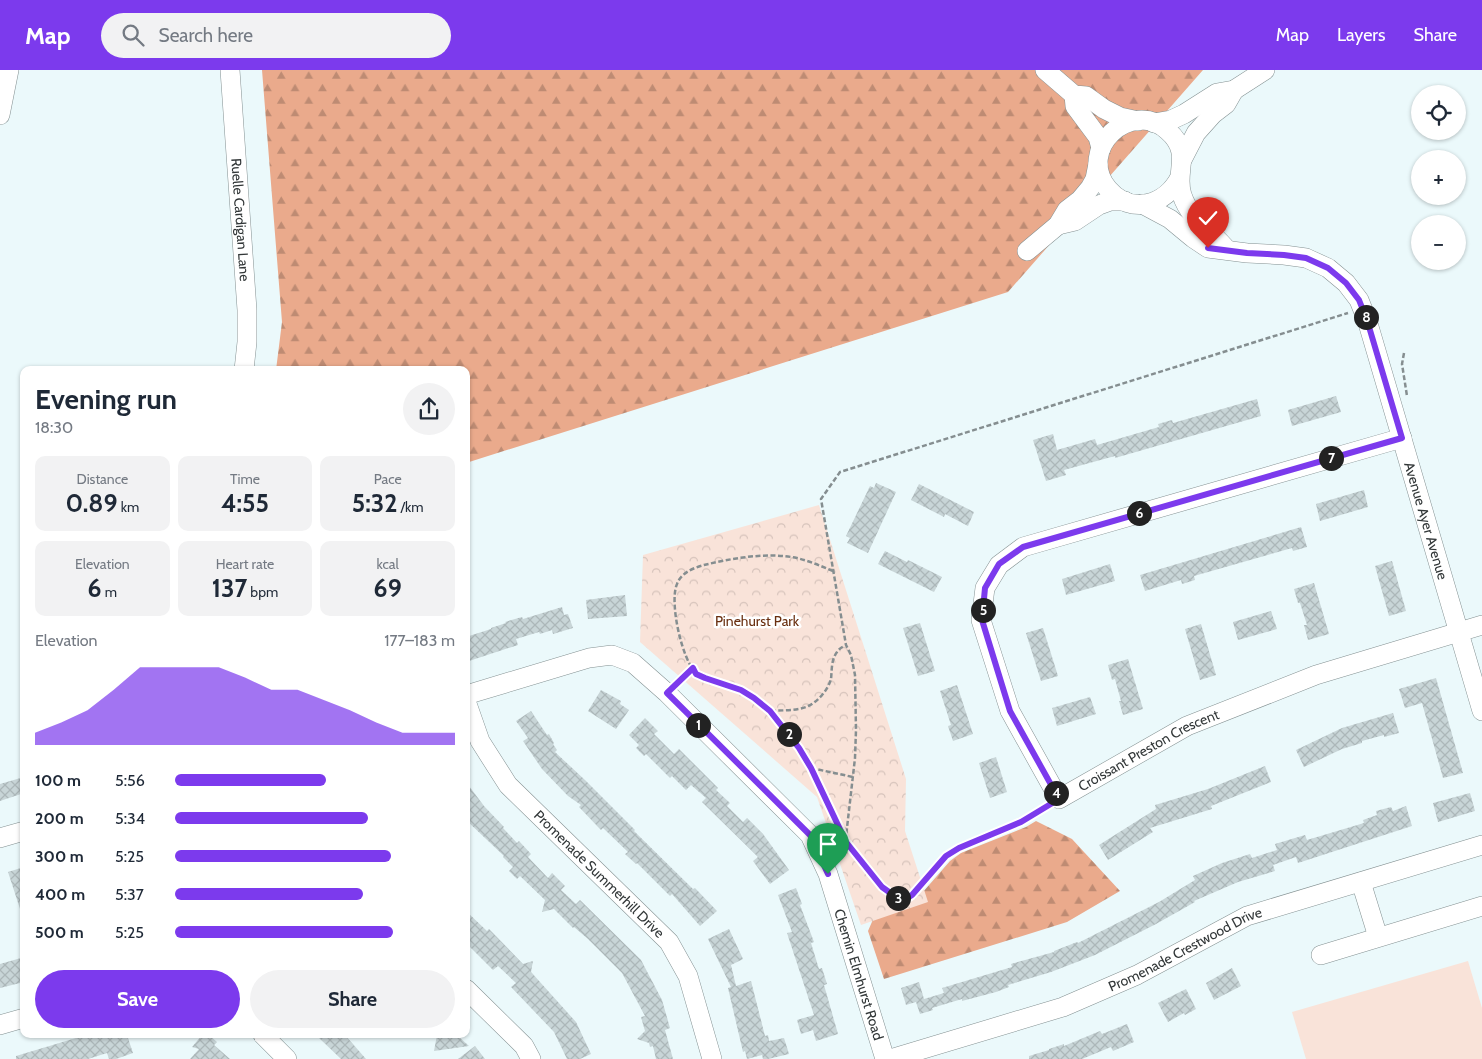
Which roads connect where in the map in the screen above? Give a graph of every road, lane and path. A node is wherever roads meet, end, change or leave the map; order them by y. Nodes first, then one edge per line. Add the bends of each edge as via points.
1 (9, 70) edge
2 (230, 70) edge
3 (1044, 70) edge
4 (1265, 70) edge
5 (1234, 90) junction
6 (1074, 95) junction
7 (0, 115) edge
8 (1146, 122) junction
9 (1100, 156) junction
10 (1181, 169) junction
11 (1134, 203) junction
12 (1058, 225) junction
13 (1227, 250) junction
14 (1027, 251) dead end
15 (1354, 311) dead end
16 (245, 366) edge
17 (1402, 438) junction
18 (833, 570) junction
19 (1482, 625) edge
20 (1459, 632) junction
21 (846, 645) junction
22 (693, 668) junction
23 (667, 693) junction
24 (470, 694) edge
25 (770, 711) junction
26 (1482, 711) edge
27 (470, 712) edge
28 (811, 768) junction
29 (853, 777) junction
30 (1059, 799) junction
31 (20, 832) edge
32 (0, 838) edge
33 (846, 842) junction
34 (1482, 845) edge
35 (1361, 882) junction
36 (1482, 906) edge
37 (1378, 937) junction
38 (1321, 955) dead end
39 (470, 992) edge
40 (20, 1019) edge
41 (0, 1025) edge
42 (266, 1038) edge
43 (287, 1059) edge
44 (531, 1059) edge
45 (712, 1059) edge
46 (885, 1059) edge
47 (890, 1059) edge

1 - 7 street
2 - 16 street, Ruelle Cardigan Lane via 248,310
3 - 6 street
4 - 5 street
5 - 8 street via 1217,93 1171,120
5 - 10 street via 1226,104 1196,133
6 - 8 street via 1086,96 1120,117
6 - 9 street via 1075,106 1098,137
8 - 9 street via 1115,129 1104,141
8 - 10 street via 1161,126 1174,137
9 - 11 street via 1100,172 1106,187
9 - 12 street via 1090,188 1067,210
10 - 11 street via 1171,191 1165,196
10 - 13 street via 1182,194 1191,215
11 - 12 street via 1110,201 1075,221
11 - 13 street, Avenue Ayer Avenue via 1170,219 1208,248
12 - 14 street
13 - 17 street, Avenue Ayer Avenue via 1306,258 1328,268 1346,283 1359,300 1367,320
15 - 18 path via 840,472 820,498
17 - 20 street, Avenue Ayer Avenue
17 - 30 street via 1023,547 999,564 985,588 982,620 1010,711
18 - 21 path
18 - 22 path via 800,559 770,556 703,565 682,575 674,595 676,619
19 - 20 street, Croissant Preston Crescent
20 - 26 street, Avenue Ayer Avenue
20 - 30 street, Croissant Preston Crescent via 1316,675 1187,726
21 - 25 path via 835,654 830,682 814,703 803,708
21 - 29 path via 855,675
22 - 23 path
22 - 25 path via 696,674 741,690
23 - 24 street, Chemin Elmhurst Road via 633,663 612,655 589,658
23 - 46 street, Chemin Elmhurst Road via 810,835 828,874
25 - 28 path
27 - 45 street, Promenade Summerhill Drive via 480,741 508,784 669,942 688,976
28 - 29 path
28 - 33 path
29 - 33 path
30 - 33 path via 1021,822 946,856 906,899 896,897 882,887
31 - 32 street
34 - 35 street, Promenade Crestwood Drive
35 - 37 street
35 - 47 street, Promenade Crestwood Drive via 1248,916 1137,976 1063,1007
36 - 37 street
37 - 38 street
39 - 44 street via 524,1046
40 - 41 street
42 - 43 street

